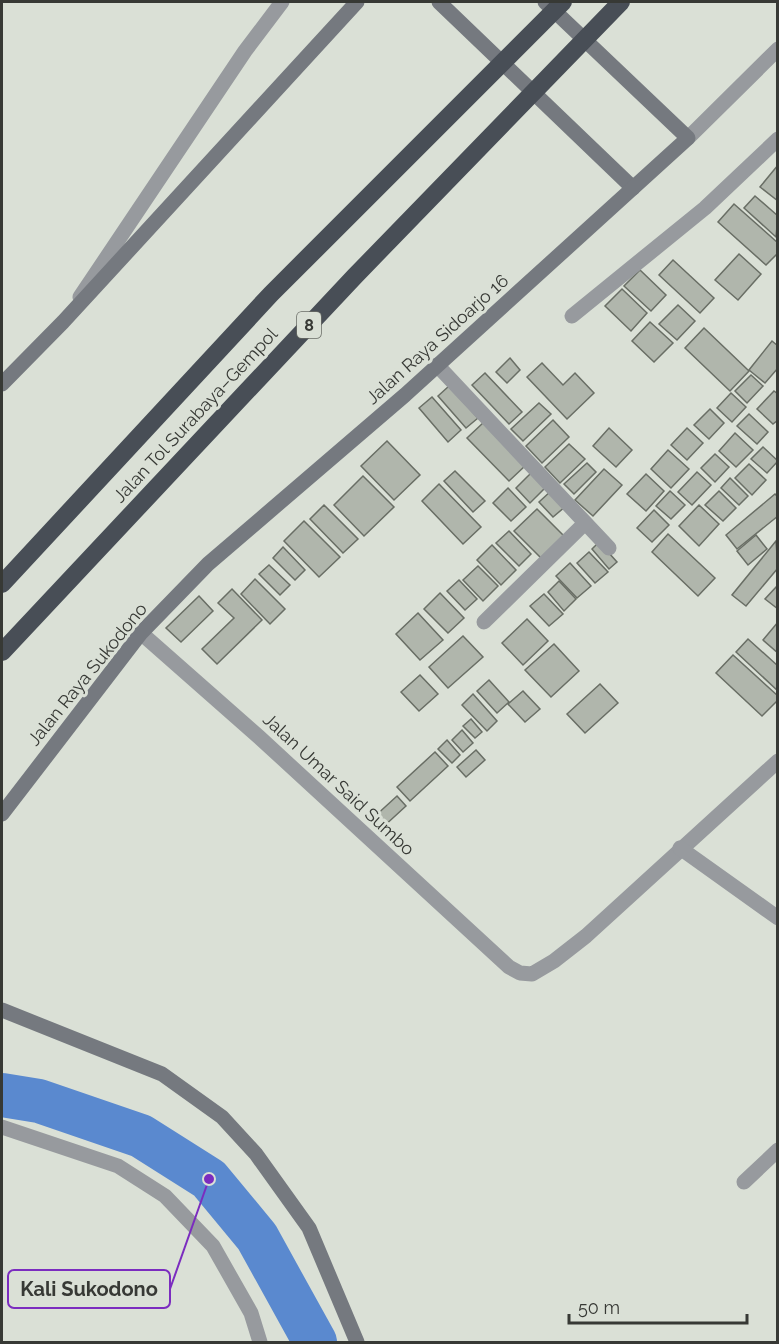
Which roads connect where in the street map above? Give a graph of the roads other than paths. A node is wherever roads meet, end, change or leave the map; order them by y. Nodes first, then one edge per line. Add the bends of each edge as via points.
1 (282, 2) edge
2 (357, 2) edge
3 (439, 2) edge
4 (545, 2) edge
5 (563, 2) edge
6 (621, 2) edge
7 (777, 49) edge
8 (688, 138) junction
9 (777, 139) edge
10 (633, 188) junction
11 (572, 316) dead end
12 (63, 322) junction
13 (437, 365) junction
14 (2, 384) edge
15 (585, 523) junction
16 (609, 548) dead end
17 (208, 564) joint
18 (2, 584) edge
19 (484, 622) dead end
20 (141, 633) junction
21 (2, 652) edge
22 (777, 761) edge
23 (2, 814) edge
24 (680, 848) junction
25 (777, 918) edge
26 (2, 1010) edge
27 (2, 1127) edge
28 (777, 1150) edge
29 (744, 1182) dead end
30 (260, 1342) edge
31 (357, 1342) edge

1 - 12 street via 244,51
2 - 12 main road
3 - 10 main road
4 - 8 main road
5 - 18 highway, Jalan Tol Surabaya–Gempol via 271,294
6 - 21 highway, Jalan Tol Surabaya–Gempol / 8 via 355,276
7 - 8 street
8 - 10 main road, Jalan Raya Sidoarjo 16
9 - 11 street via 705,208
10 - 13 main road, Jalan Raya Sidoarjo 16
12 - 14 main road
13 - 15 street
13 - 17 main road, Jalan Raya Sidoarjo 16
15 - 16 street
15 - 19 street
17 - 20 main road, Jalan Raya Sukodono
20 - 23 main road, Jalan Raya Sukodono
20 - 24 street, Jalan Umar Said Sumbo via 520,973 532,974 554,961
22 - 24 street
24 - 25 street
26 - 31 main road via 162,1074 222,1117 256,1154 309,1228
27 - 30 street via 118,1166 165,1196 213,1246 251,1313
28 - 29 street

